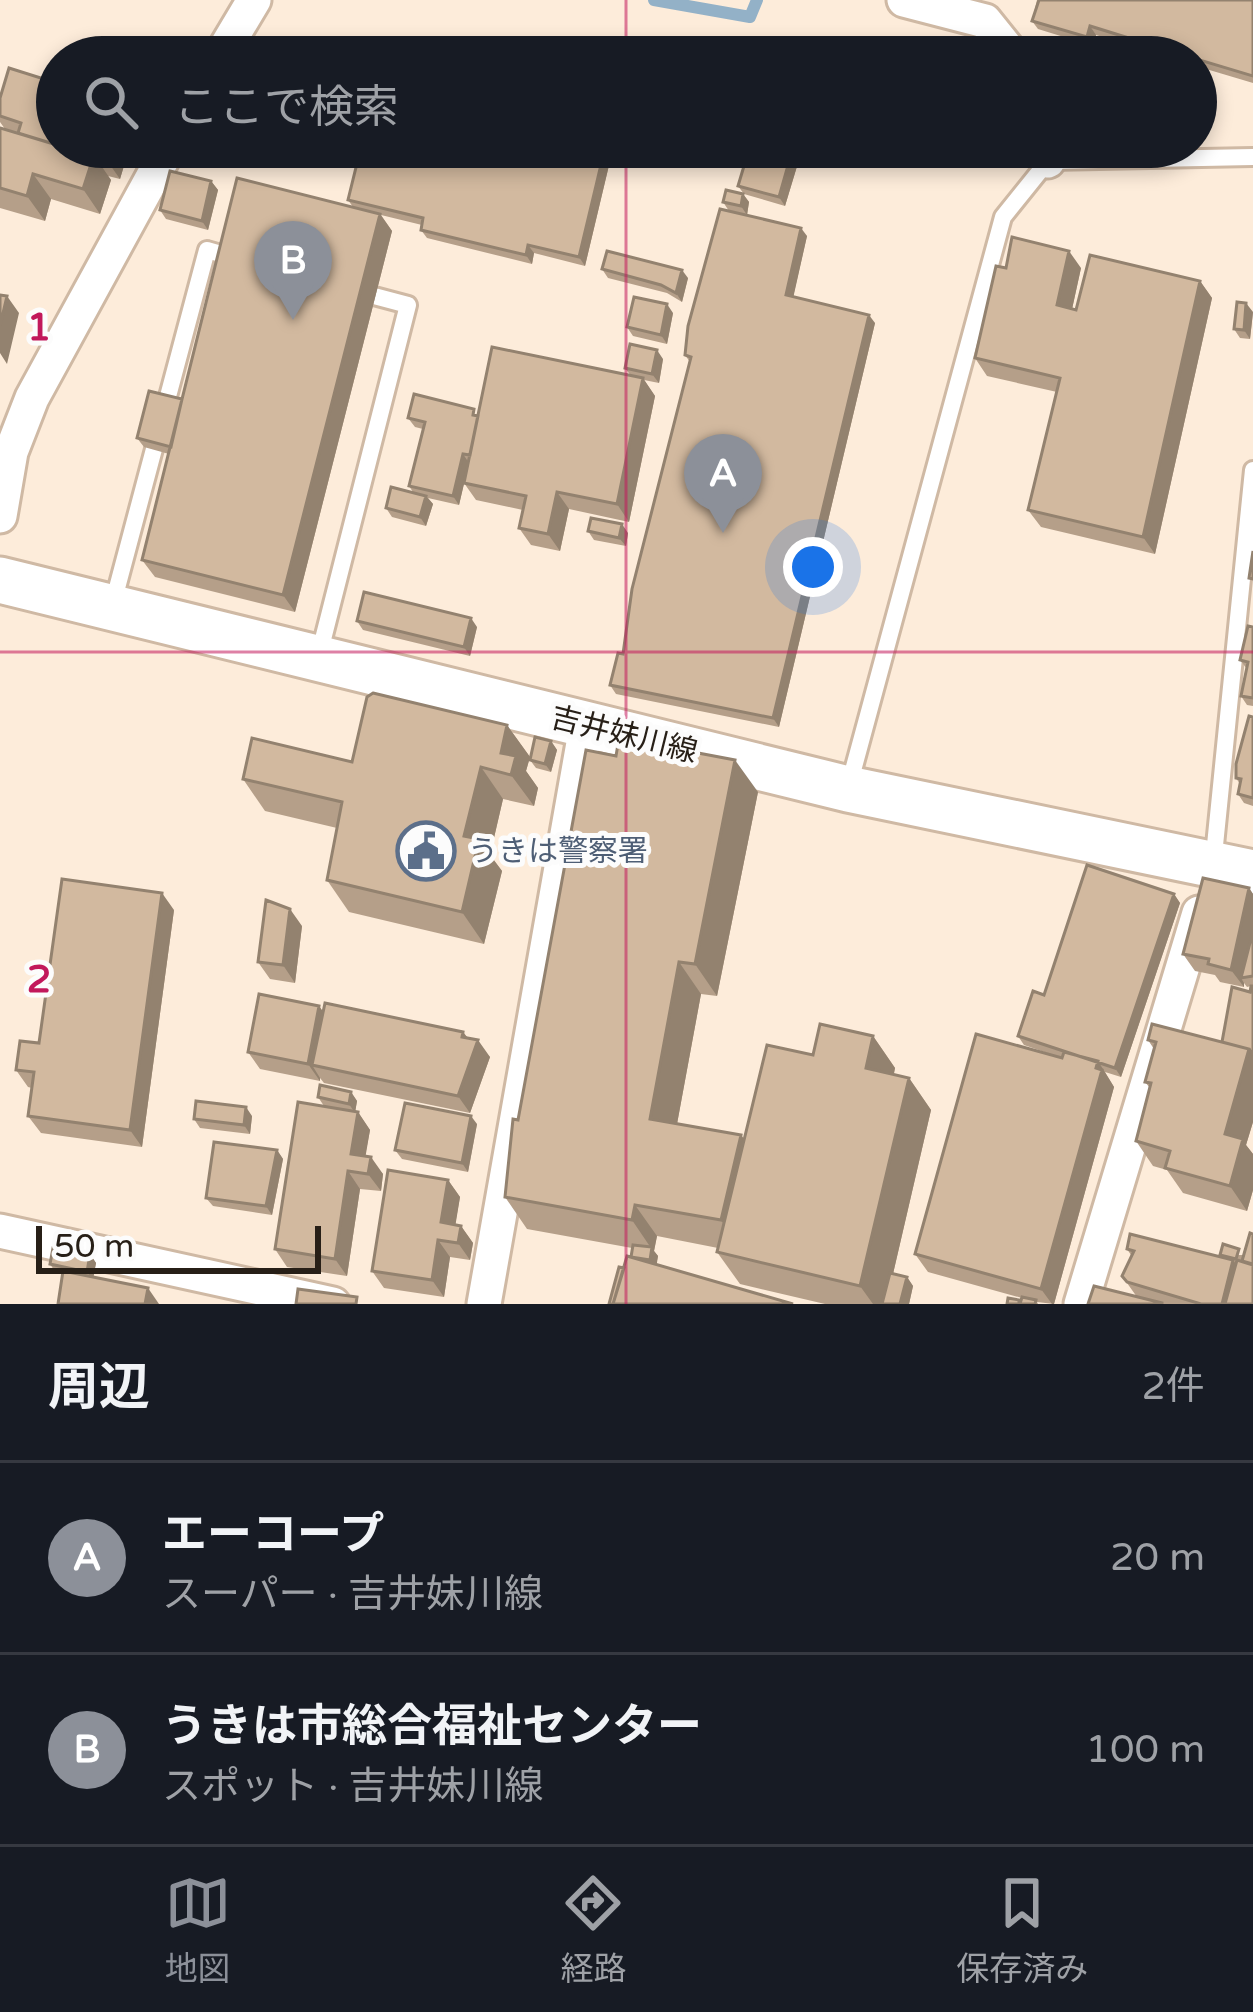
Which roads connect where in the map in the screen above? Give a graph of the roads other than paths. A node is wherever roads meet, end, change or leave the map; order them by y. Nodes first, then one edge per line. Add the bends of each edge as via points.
1 (254, 0) edge
2 (904, 0) edge
3 (233, 36) edge
4 (997, 36) edge
5 (1217, 156) edge
6 (1253, 157) edge
7 (158, 168) edge
8 (1037, 168) edge
9 (252, 262) edge
10 (341, 287) edge
11 (1253, 470) edge
12 (0, 515) edge
13 (0, 580) edge
14 (112, 604) junction
15 (319, 655) junction
16 (586, 727) junction
17 (848, 789) junction
18 (1233, 869) edge
19 (0, 1231) edge
20 (333, 1304) edge
21 (484, 1304) edge
22 (1081, 1304) edge

1 - 3 street
2 - 4 street via 985,21
5 - 6 lane
7 - 12 street via 32,398 11,452
8 - 17 lane via 1003,217
9 - 14 lane via 207,250
10 - 15 lane via 409,305
11 - 18 lane
13 - 14 main road, 吉井妹川線
14 - 15 main road, 吉井妹川線
15 - 16 main road, 吉井妹川線
16 - 17 main road, 吉井妹川線
16 - 21 street
17 - 18 main road, 吉井妹川線
18 - 22 street
19 - 20 street

